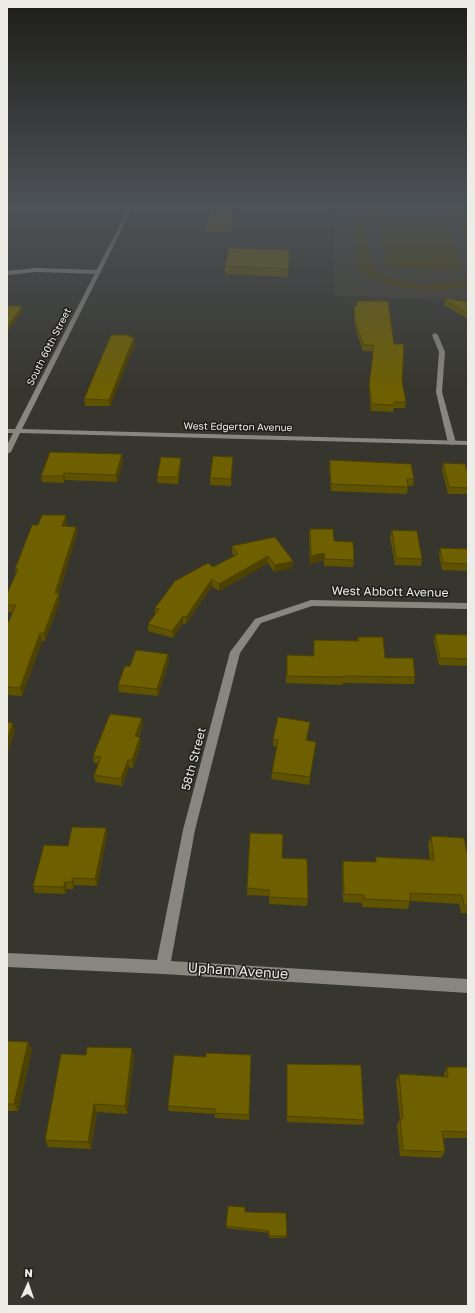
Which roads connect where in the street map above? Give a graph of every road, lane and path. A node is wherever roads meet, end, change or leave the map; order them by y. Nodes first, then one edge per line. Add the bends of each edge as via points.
1 (101, 268) edge
2 (99, 272) junction
3 (7, 273) edge
4 (435, 336) dead end
5 (7, 431) edge
6 (18, 431) junction
7 (452, 443) junction
8 (468, 443) edge
9 (7, 452) edge
10 (311, 603) joint
11 (468, 606) edge
12 (7, 960) edge
13 (164, 967) junction
14 (468, 986) edge

1 - 2 street, South 60th Street
2 - 3 street via 36,270
2 - 6 street, South 60th Street
4 - 7 street via 442,352 439,392
5 - 6 street, West Edgerton Avenue
6 - 7 street, West Edgerton Avenue
6 - 9 street, South 60th Street
7 - 8 street, West Edgerton Avenue
10 - 11 street, West Abbott Avenue
10 - 13 street, 58th Street via 258,621 235,652 189,830
12 - 13 street, Upham Avenue
13 - 14 street, Upham Avenue

